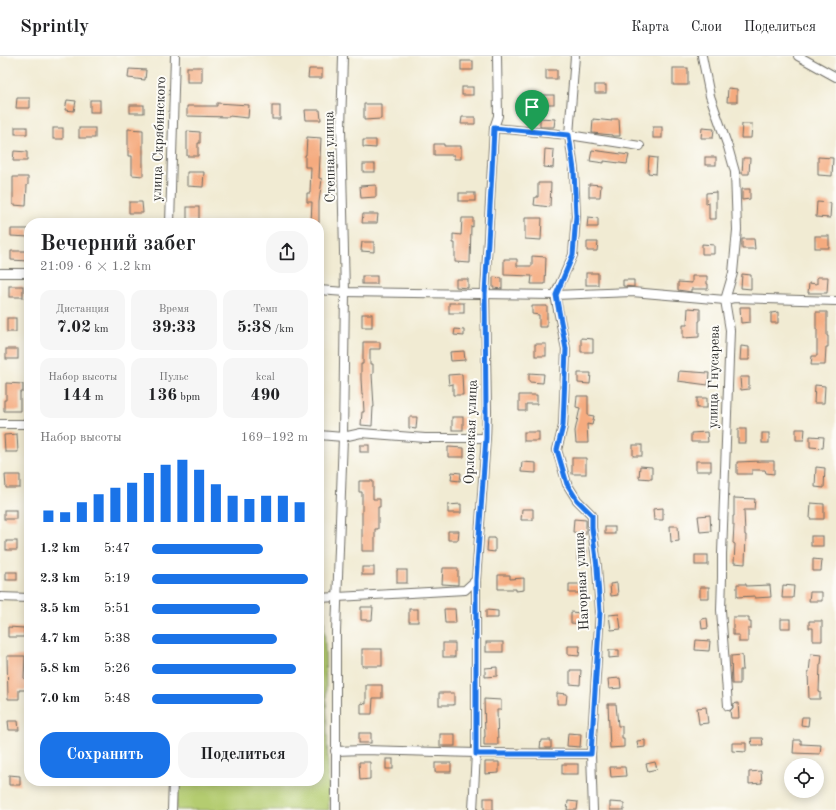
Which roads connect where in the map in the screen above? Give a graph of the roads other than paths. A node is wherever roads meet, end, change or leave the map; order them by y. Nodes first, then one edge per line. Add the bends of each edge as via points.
1 (175, 56) edge
2 (343, 56) edge
3 (497, 56) edge
4 (575, 56) edge
5 (702, 56) edge
6 (798, 56) edge
7 (836, 77) edge
8 (494, 128) junction
9 (569, 135) junction
10 (640, 146) dead end
11 (170, 218) edge
12 (0, 273) edge
13 (24, 273) edge
14 (324, 290) edge
15 (345, 292) junction
16 (485, 294) junction
17 (556, 295) junction
18 (725, 300) junction
19 (836, 301) edge
20 (0, 424) edge
21 (24, 424) edge
22 (324, 435) edge
23 (343, 437) junction
24 (486, 438) junction
25 (476, 580) junction
26 (0, 597) edge
27 (24, 598) edge
28 (324, 598) edge
29 (337, 598) junction
30 (728, 706) dead end
31 (336, 752) junction
32 (476, 754) junction
33 (591, 754) junction
34 (173, 786) edge
35 (172, 810) edge
36 (336, 810) edge
37 (473, 810) edge
38 (593, 810) edge

1 - 11 street, улица Скрябинского
2 - 15 street, Степная улица via 341,129
3 - 8 street, Орловская улица via 498,116
4 - 9 street
5 - 18 street, улица Гнусарева via 710,96 735,172 737,230 733,273
6 - 7 street
8 - 9 street
8 - 16 street, Орловская улица
9 - 10 street
9 - 17 street via 576,216 573,255
12 - 13 street
14 - 15 street
15 - 16 street
15 - 23 street, Степная улица
16 - 17 street
16 - 24 street, Орловская улица
17 - 18 street via 632,292
17 - 33 street, Нагорная улица via 566,349 563,426 557,450 567,484 577,500 592,515 597,567 600,612
18 - 19 street via 734,298
18 - 30 street, улица Гнусарева via 730,330 721,610
20 - 21 street
22 - 23 street
23 - 24 street via 361,433 425,438
23 - 29 street, Степная улица
24 - 25 street, Орловская улица
25 - 29 street via 465,590
25 - 32 street, Орловская улица
26 - 27 street
28 - 29 street
29 - 31 street, Степная улица
31 - 32 street via 364,750
31 - 36 street, Степная улица
32 - 33 street
32 - 37 street, Орловская улица
33 - 38 street, Нагорная улица
34 - 35 street

